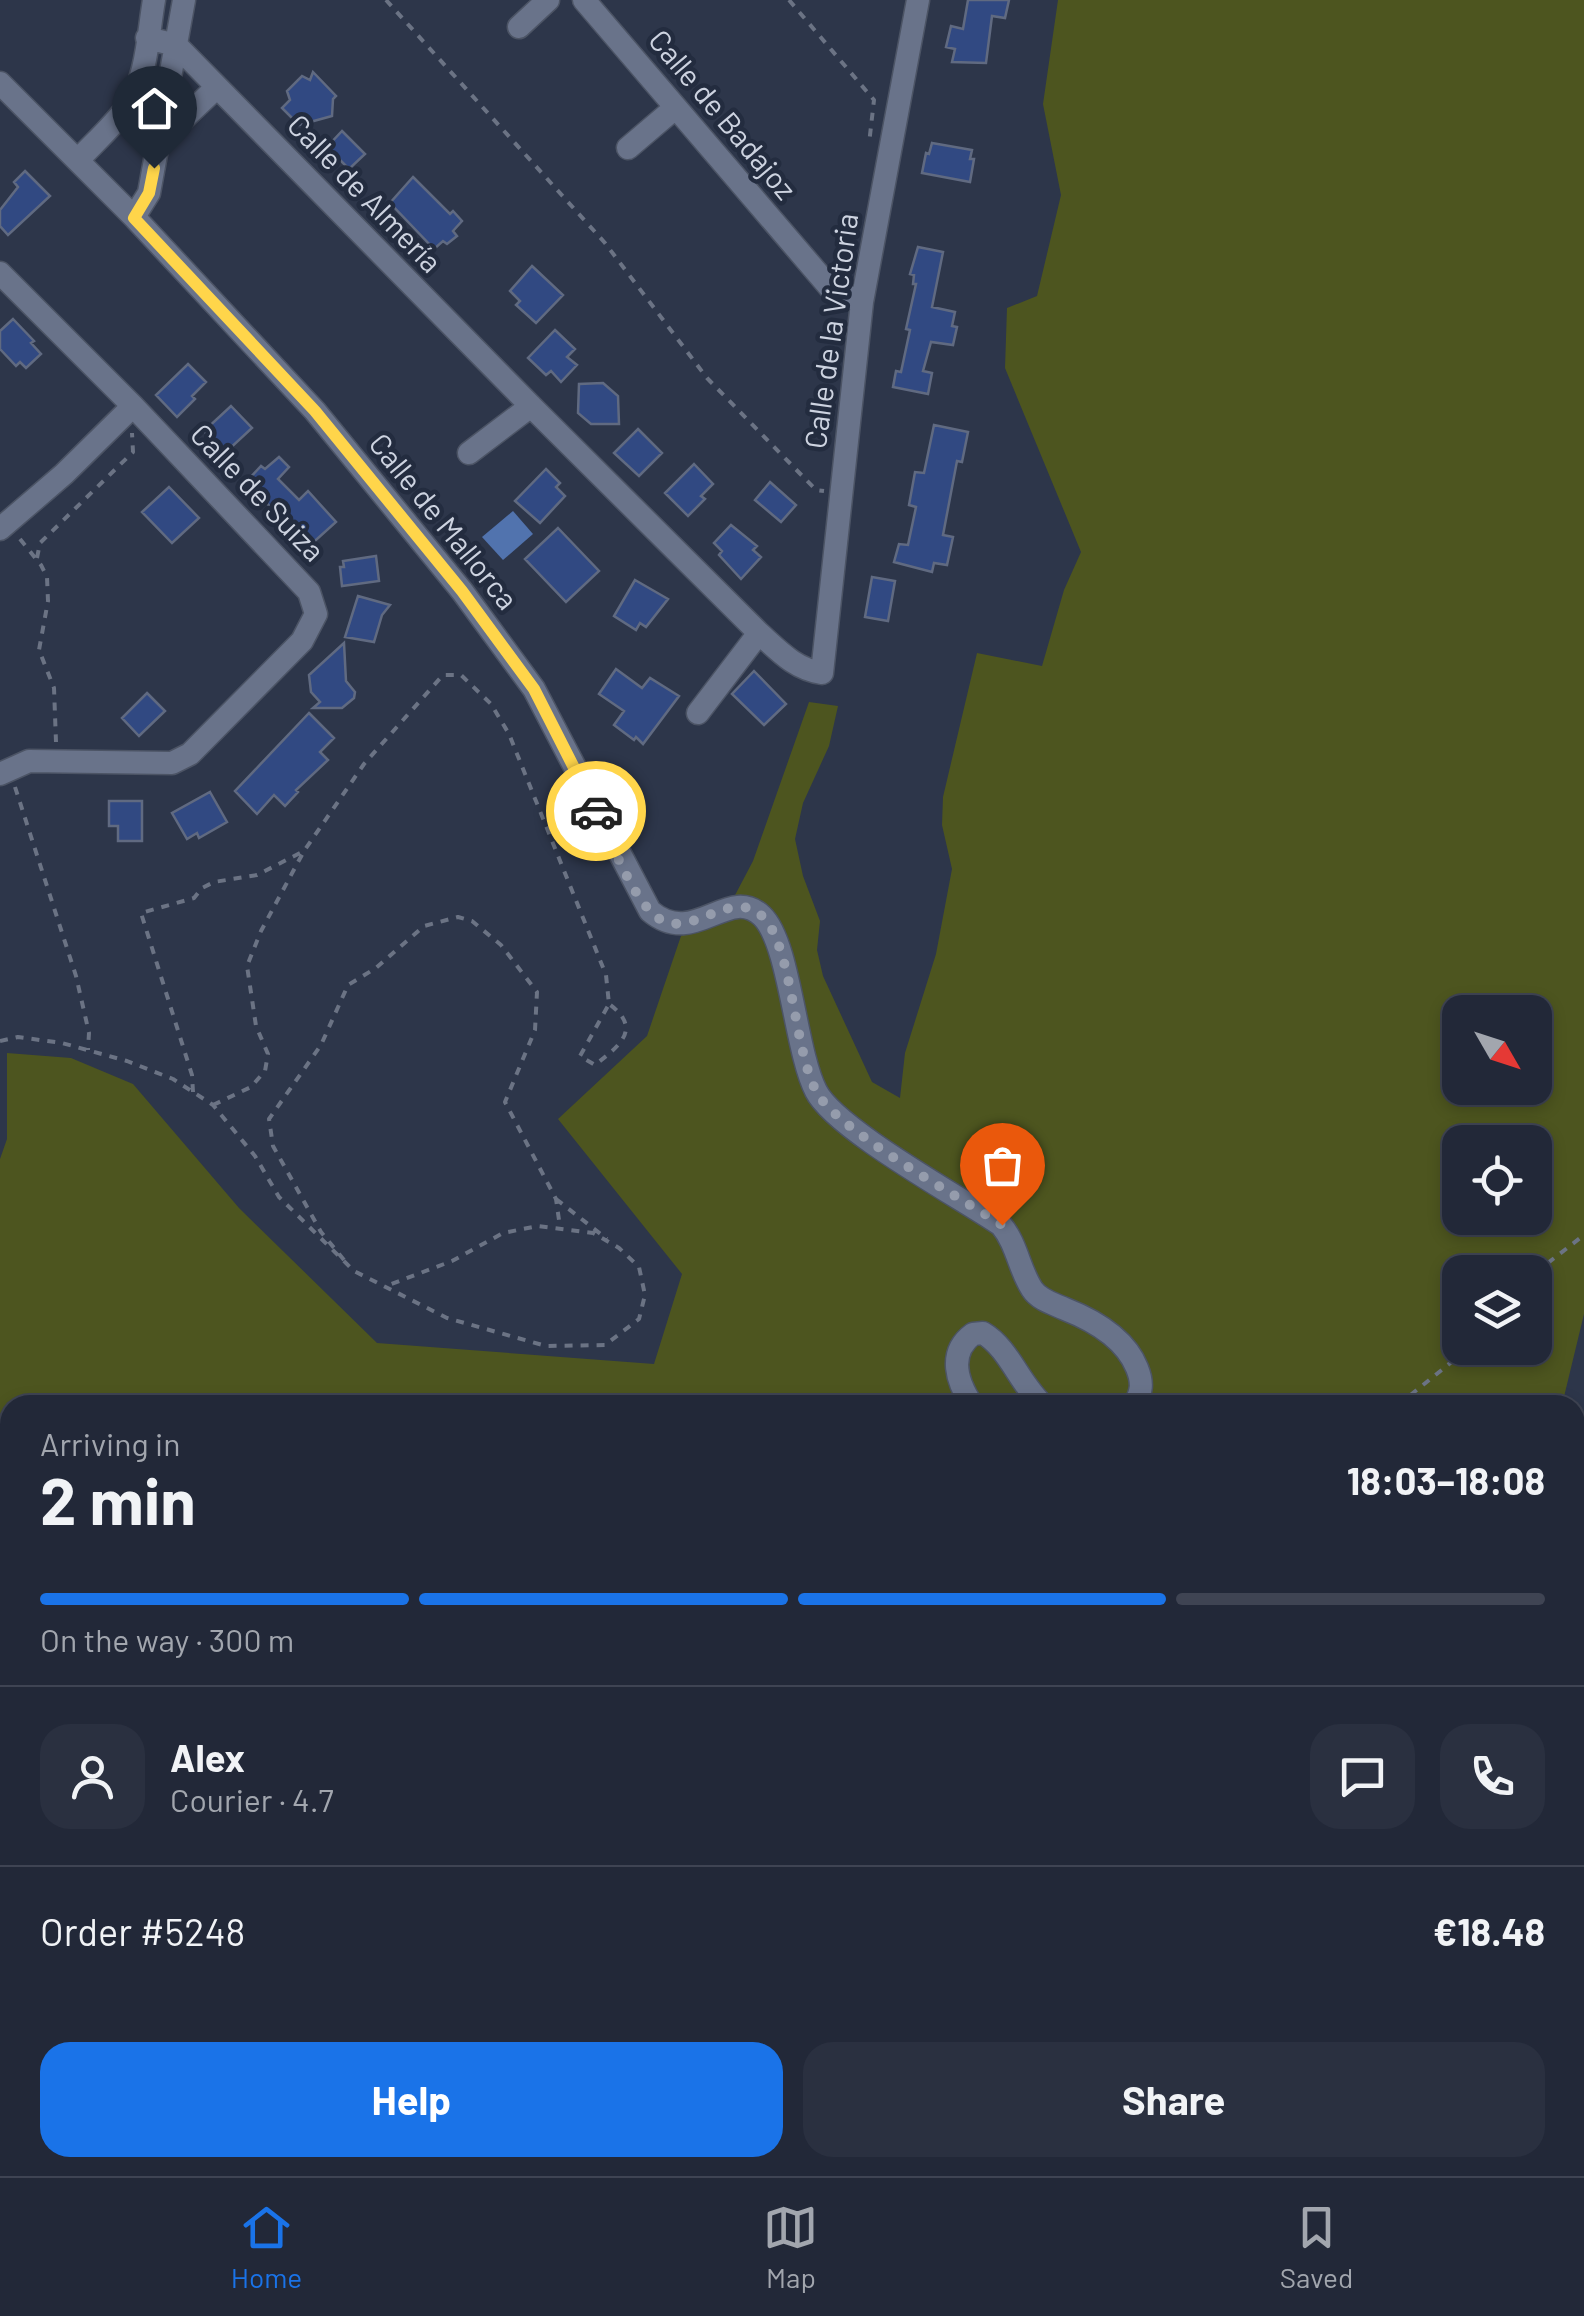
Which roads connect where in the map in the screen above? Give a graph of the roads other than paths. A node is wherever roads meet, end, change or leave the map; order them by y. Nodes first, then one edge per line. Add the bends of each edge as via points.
1 (154, 0) edge
2 (184, 0) edge
3 (548, 0) edge
4 (584, 0) edge
5 (918, 0) edge
6 (520, 27) dead end
7 (147, 38) junction
8 (176, 45) junction
9 (0, 83) edge
10 (218, 87) junction
11 (675, 108) junction
12 (160, 142) junction
13 (628, 148) dead end
14 (78, 160) junction
15 (134, 218) junction
16 (0, 274) edge
17 (862, 302) junction
18 (133, 406) junction
19 (530, 406) junction
20 (469, 453) dead end
21 (7, 530) edge
22 (759, 632) junction
23 (822, 673) joint
24 (698, 713) dead end
25 (4, 771) edge
26 (966, 1395) edge
27 (1033, 1395) edge
28 (1140, 1395) edge

1 - 7 street
2 - 8 street
3 - 6 street
4 - 11 street, Calle de Badajoz
5 - 17 street, Calle de la Victoria
7 - 8 street
7 - 14 street via 134,95
8 - 10 street, Calle de Almería
8 - 12 street
9 - 14 street, Calle de Mallorca
10 - 12 street
10 - 19 street, Calle de Almería
11 - 13 street
11 - 17 street, Calle de Badajoz via 832,290
12 - 15 street via 149,193
14 - 15 street, Calle de Mallorca
15 - 28 street, Calle de Mallorca via 315,411 502,644 534,689 650,911 684,925 730,908 759,912 776,936 822,1101 1002,1225 1032,1290 1105,1330 1125,1349 1142,1384
16 - 18 street, Calle de Suiza
17 - 23 street, Calle de la Victoria
18 - 21 street
18 - 25 street, Calle de Suiza via 309,592 316,614 302,641 190,754 172,763 30,761
19 - 20 street
19 - 22 street, Calle de Almería
22 - 23 street, Calle de Almería via 797,665
22 - 24 street
26 - 27 street via 957,1372 959,1348 973,1334 983,1334

